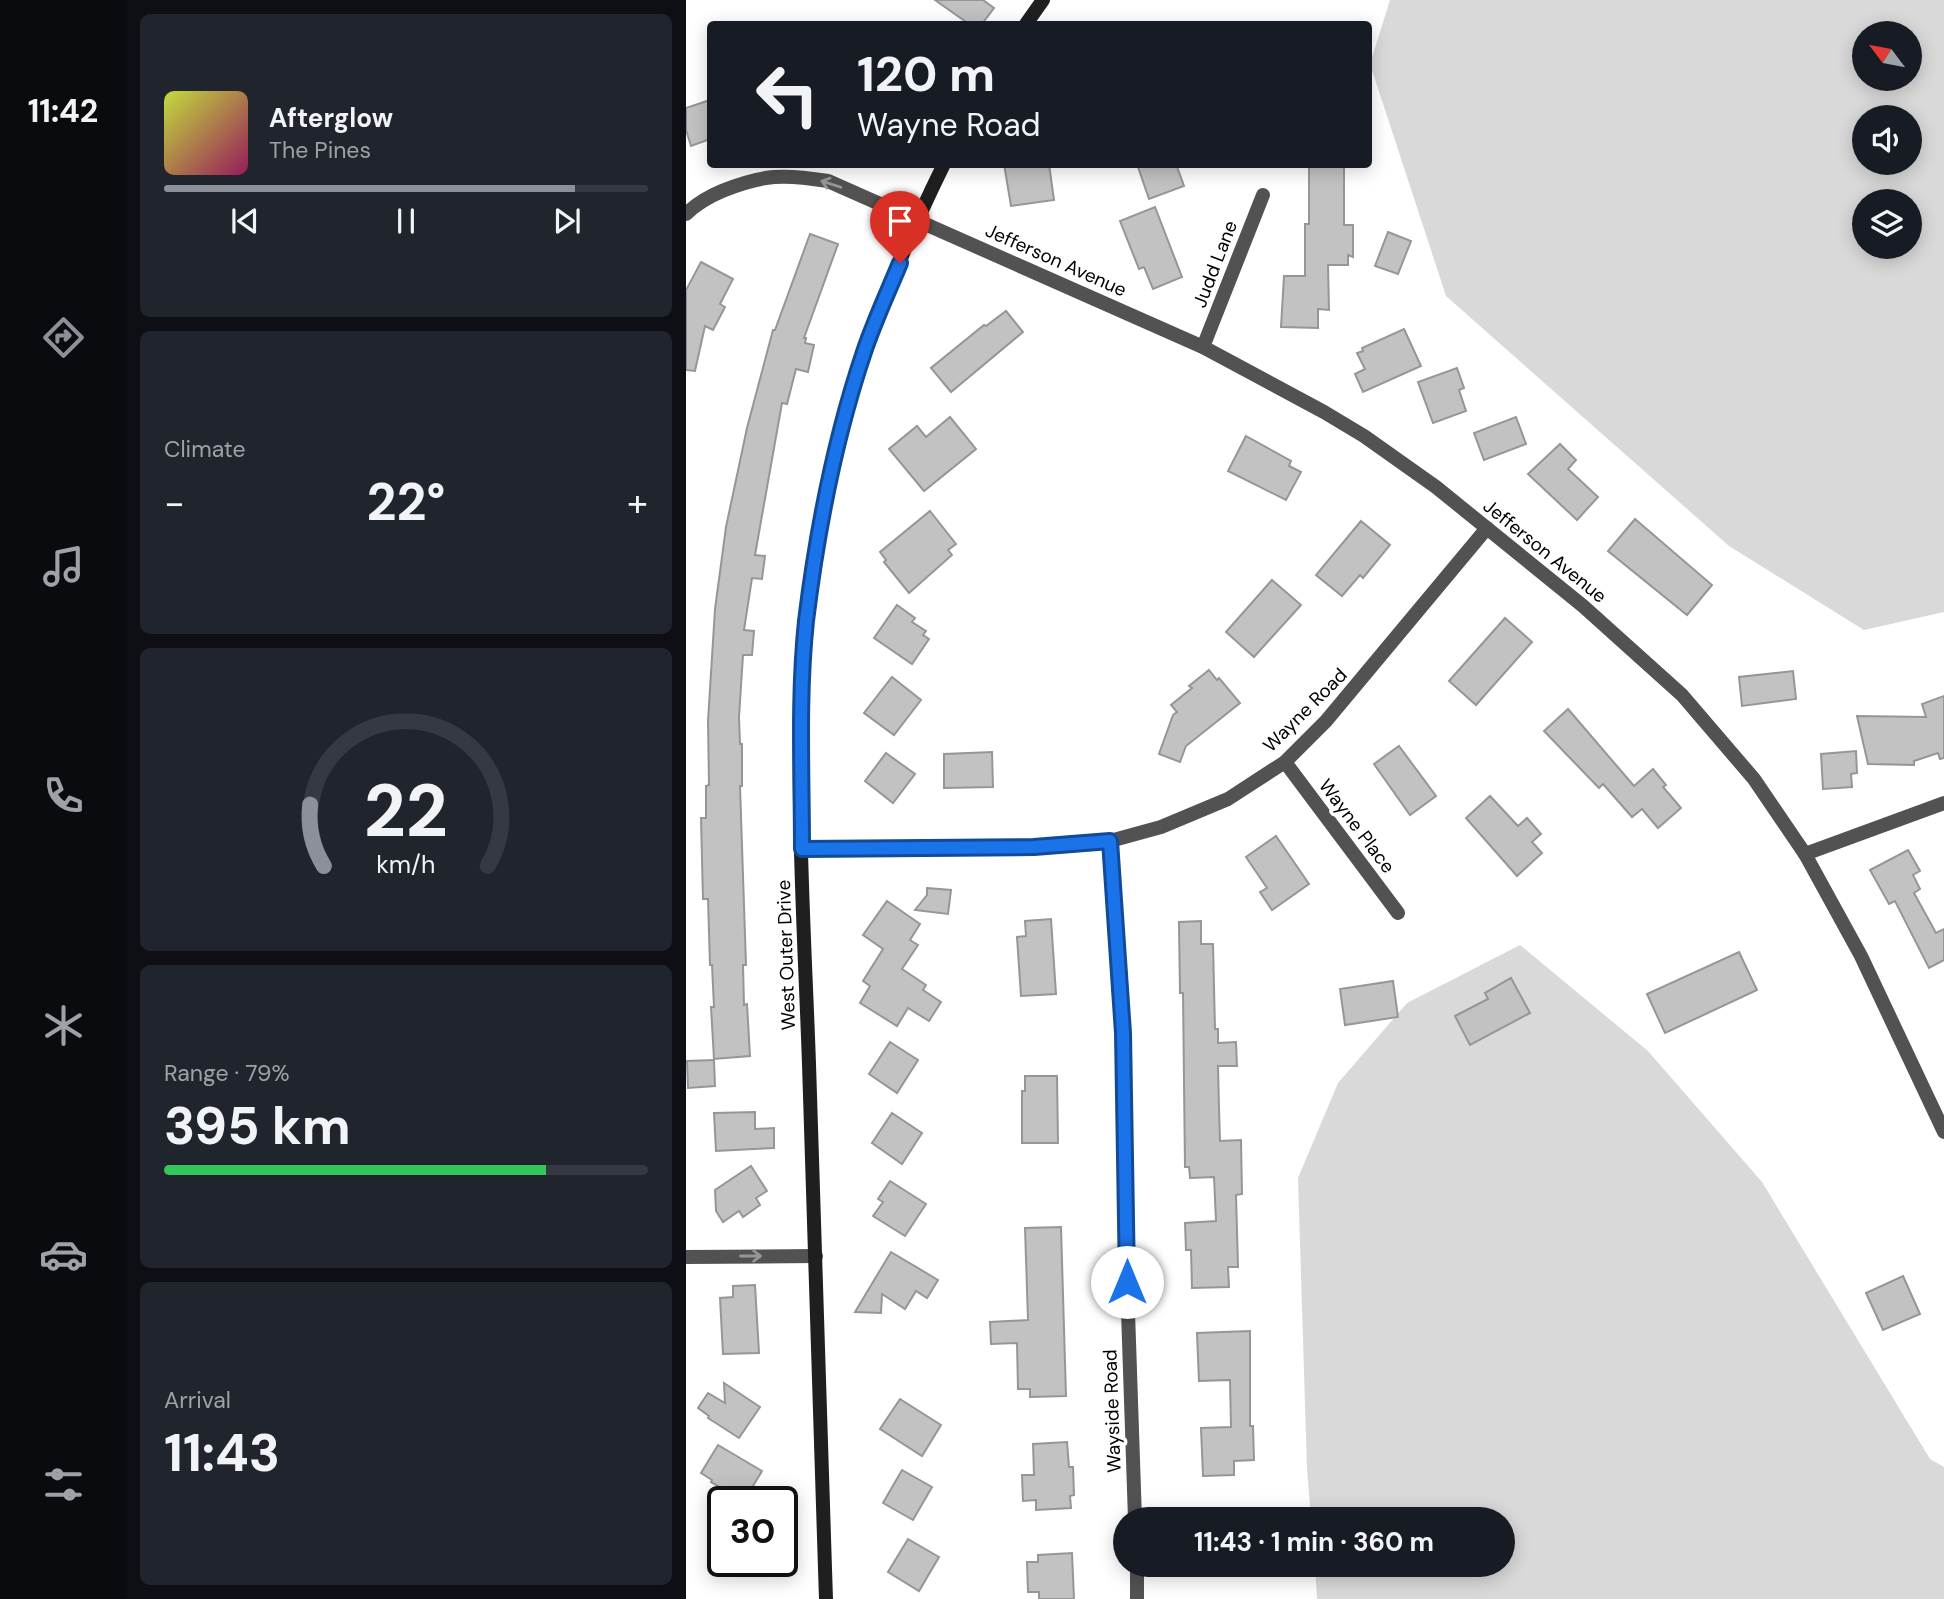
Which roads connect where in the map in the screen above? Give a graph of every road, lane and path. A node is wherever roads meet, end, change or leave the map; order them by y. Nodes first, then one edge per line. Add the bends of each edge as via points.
1 (1044, 0) edge
2 (1028, 21) edge
3 (942, 168) edge
4 (1263, 195) dead end
5 (686, 214) edge
6 (917, 219) junction
7 (1203, 347) junction
8 (1487, 528) junction
9 (1285, 762) junction
10 (1944, 803) edge
11 (1110, 841) junction
12 (802, 849) junction
13 (1805, 854) junction
14 (1398, 913) dead end
15 (1944, 1132) edge
16 (686, 1256) edge
17 (816, 1256) junction
18 (1135, 1507) edge
19 (1137, 1577) edge
20 (826, 1599) edge
21 (1137, 1599) edge

1 - 2 street
3 - 6 street, West Outer Drive
4 - 7 street, Judd Lane
6 -> 5 street, Jefferson Avenue via 828,181 801,177 751,179 707,198
6 - 7 street, Jefferson Avenue
6 - 12 street, West Outer Drive via 864,350 821,526 806,622
7 - 8 street, Jefferson Avenue via 1364,436
8 - 9 street, Wayne Road via 1361,682
8 - 13 street, Jefferson Avenue via 1682,695 1754,779
9 - 11 street, Wayne Road via 1228,799 1161,827
9 - 14 street, Wayne Place
10 - 13 street
11 - 12 street, Wayne Road via 1034,847
11 - 18 street, Wayside Road via 1123,1033
12 - 17 street, West Outer Drive
13 - 15 street, Jefferson Avenue via 1861,956
16 -> 17 street
17 - 20 street, West Outer Drive
19 - 21 street

